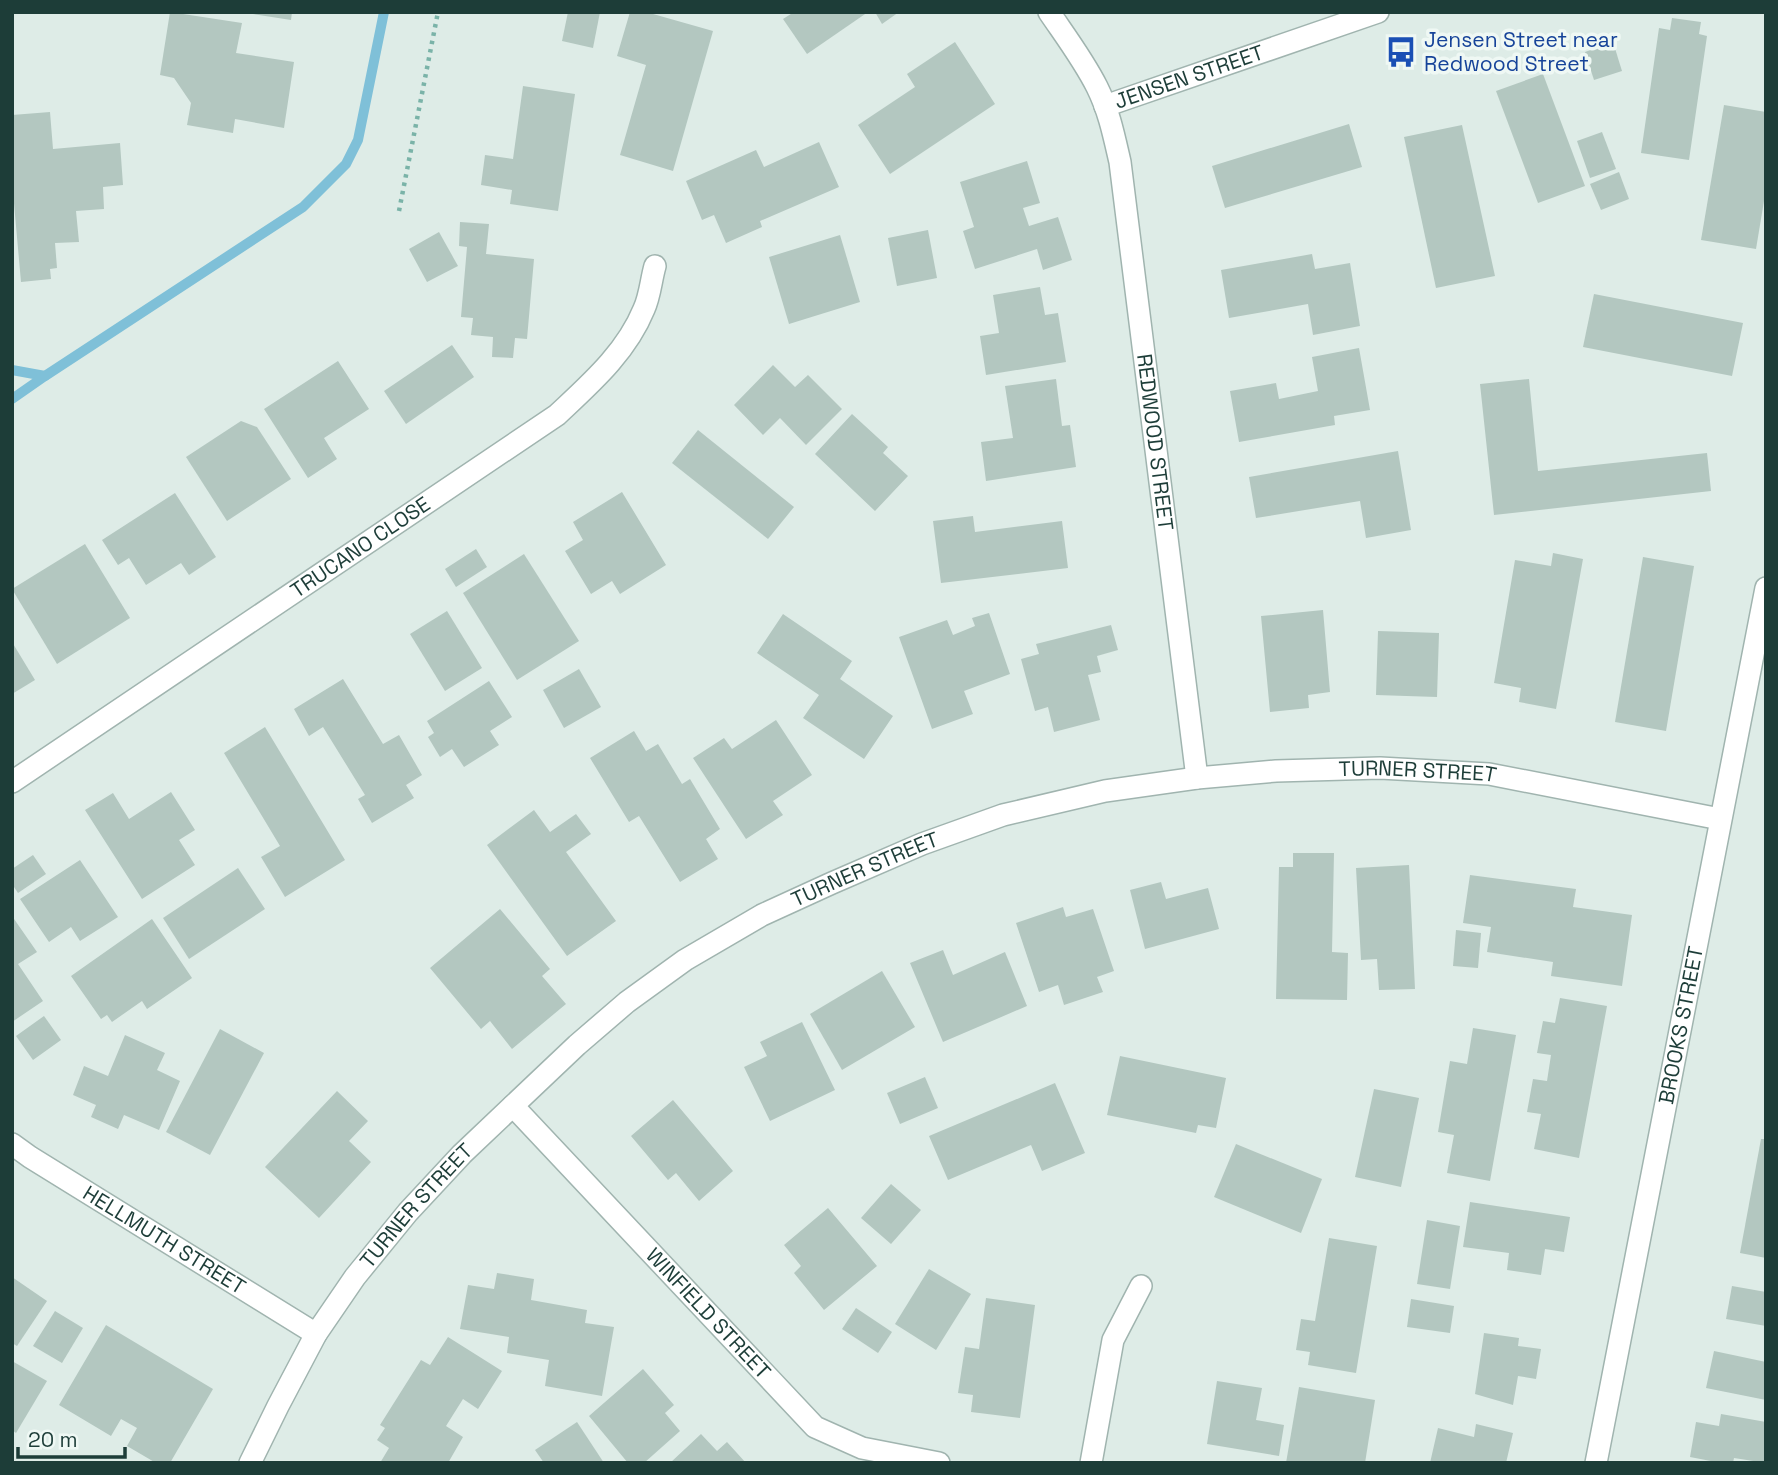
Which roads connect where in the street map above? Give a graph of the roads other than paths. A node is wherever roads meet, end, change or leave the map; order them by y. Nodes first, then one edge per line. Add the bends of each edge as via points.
1 (1049, 12) edge
2 (1378, 12) edge
3 (1105, 106) junction
4 (654, 267) dead end
5 (1766, 588) edge
6 (1196, 778) junction
7 (12, 782) edge
8 (1720, 819) junction
9 (513, 1105) junction
10 (12, 1144) edge
11 (1141, 1286) dead end
12 (316, 1334) junction
13 (250, 1463) edge
14 (939, 1463) edge
15 (1091, 1463) edge
16 (1596, 1463) edge

1 - 3 street, JENSEN STREET via 1088,69
2 - 3 street, JENSEN STREET
3 - 6 street, REDWOOD STREET via 1120,162
4 - 7 street, TRUCANO CLOSE via 645,308 626,343 557,415
5 - 8 street, BROOKS STREET
6 - 8 street, TURNER STREET via 1380,768 1489,774
6 - 9 street, TURNER STREET via 1105,791 1003,815 922,844 762,915 685,960 627,1002
8 - 16 street, BROOKS STREET
9 - 12 street, TURNER STREET via 408,1212
9 - 14 street, WINFIELD STREET via 815,1427 862,1448
10 - 12 street, HELLMUTH STREET
11 - 15 street via 1113,1340
12 - 13 street, TURNER STREET

